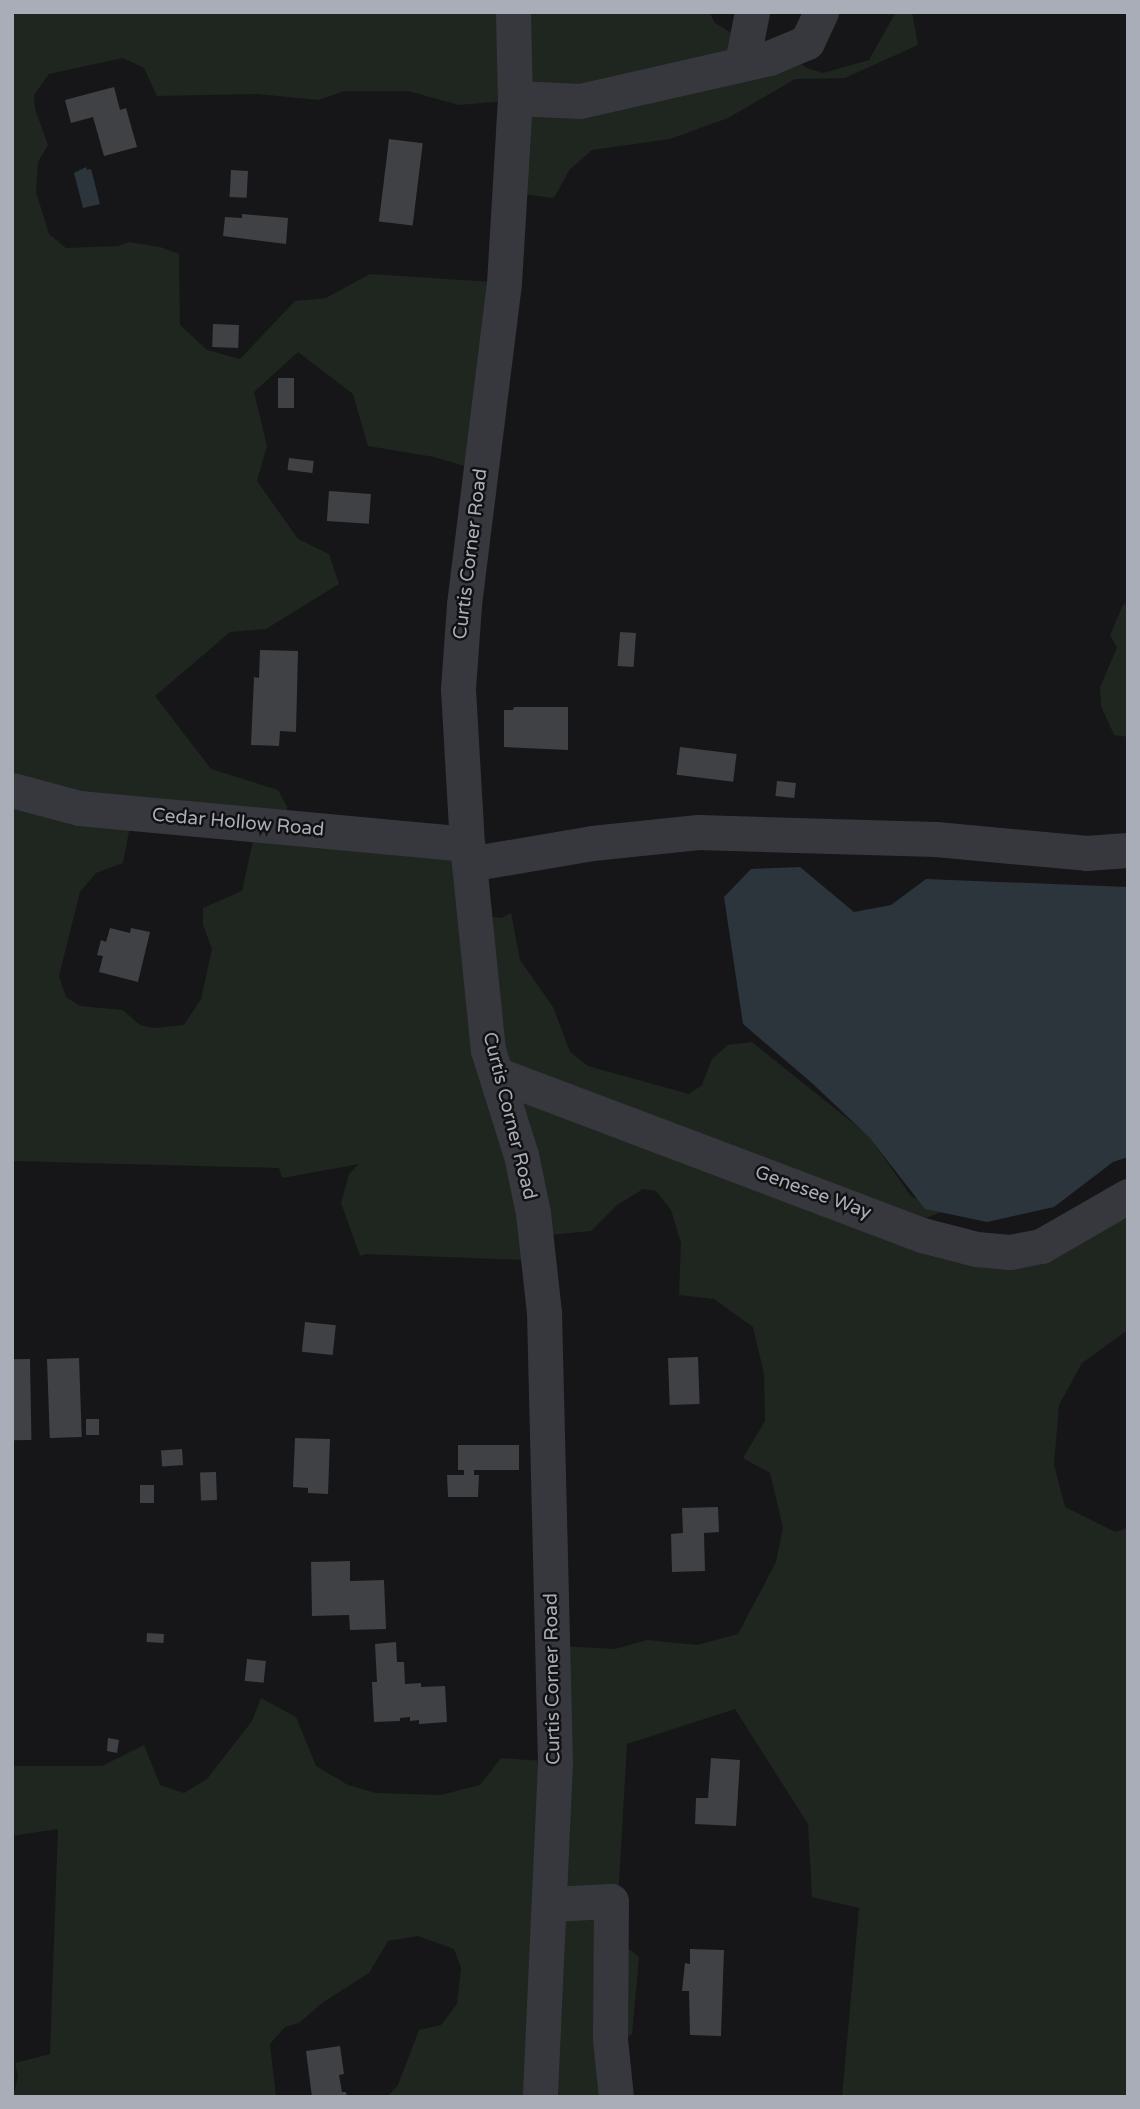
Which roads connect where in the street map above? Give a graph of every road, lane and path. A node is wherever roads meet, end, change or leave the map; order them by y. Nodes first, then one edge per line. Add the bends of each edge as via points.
1 (513, 12) edge
2 (752, 12) edge
3 (821, 12) edge
4 (742, 63) junction
5 (515, 98) junction
6 (12, 790) edge
7 (1128, 850) edge
8 (468, 854) junction
9 (496, 1074) junction
10 (1128, 1196) edge
11 (549, 1904) junction
12 (540, 2097) edge
13 (616, 2097) edge

1 - 5 street, Curtis Corner Road
2 - 4 street
3 - 4 street via 807,42 769,58
4 - 5 street via 580,101
5 - 8 street, Curtis Corner Road via 504,283 460,647 458,689
6 - 8 street, Cedar Hollow Road via 79,808
7 - 8 street, Cedar Hollow Road via 1086,853 936,839 698,832
8 - 9 street, Curtis Corner Road via 488,1050
9 - 10 street, Genesee Way via 922,1235 976,1249 1010,1252 1041,1247
9 - 11 street, Curtis Corner Road via 533,1213 544,1312 555,1763
11 - 12 street, Curtis Corner Road
11 - 13 street via 611,1901 610,2039

